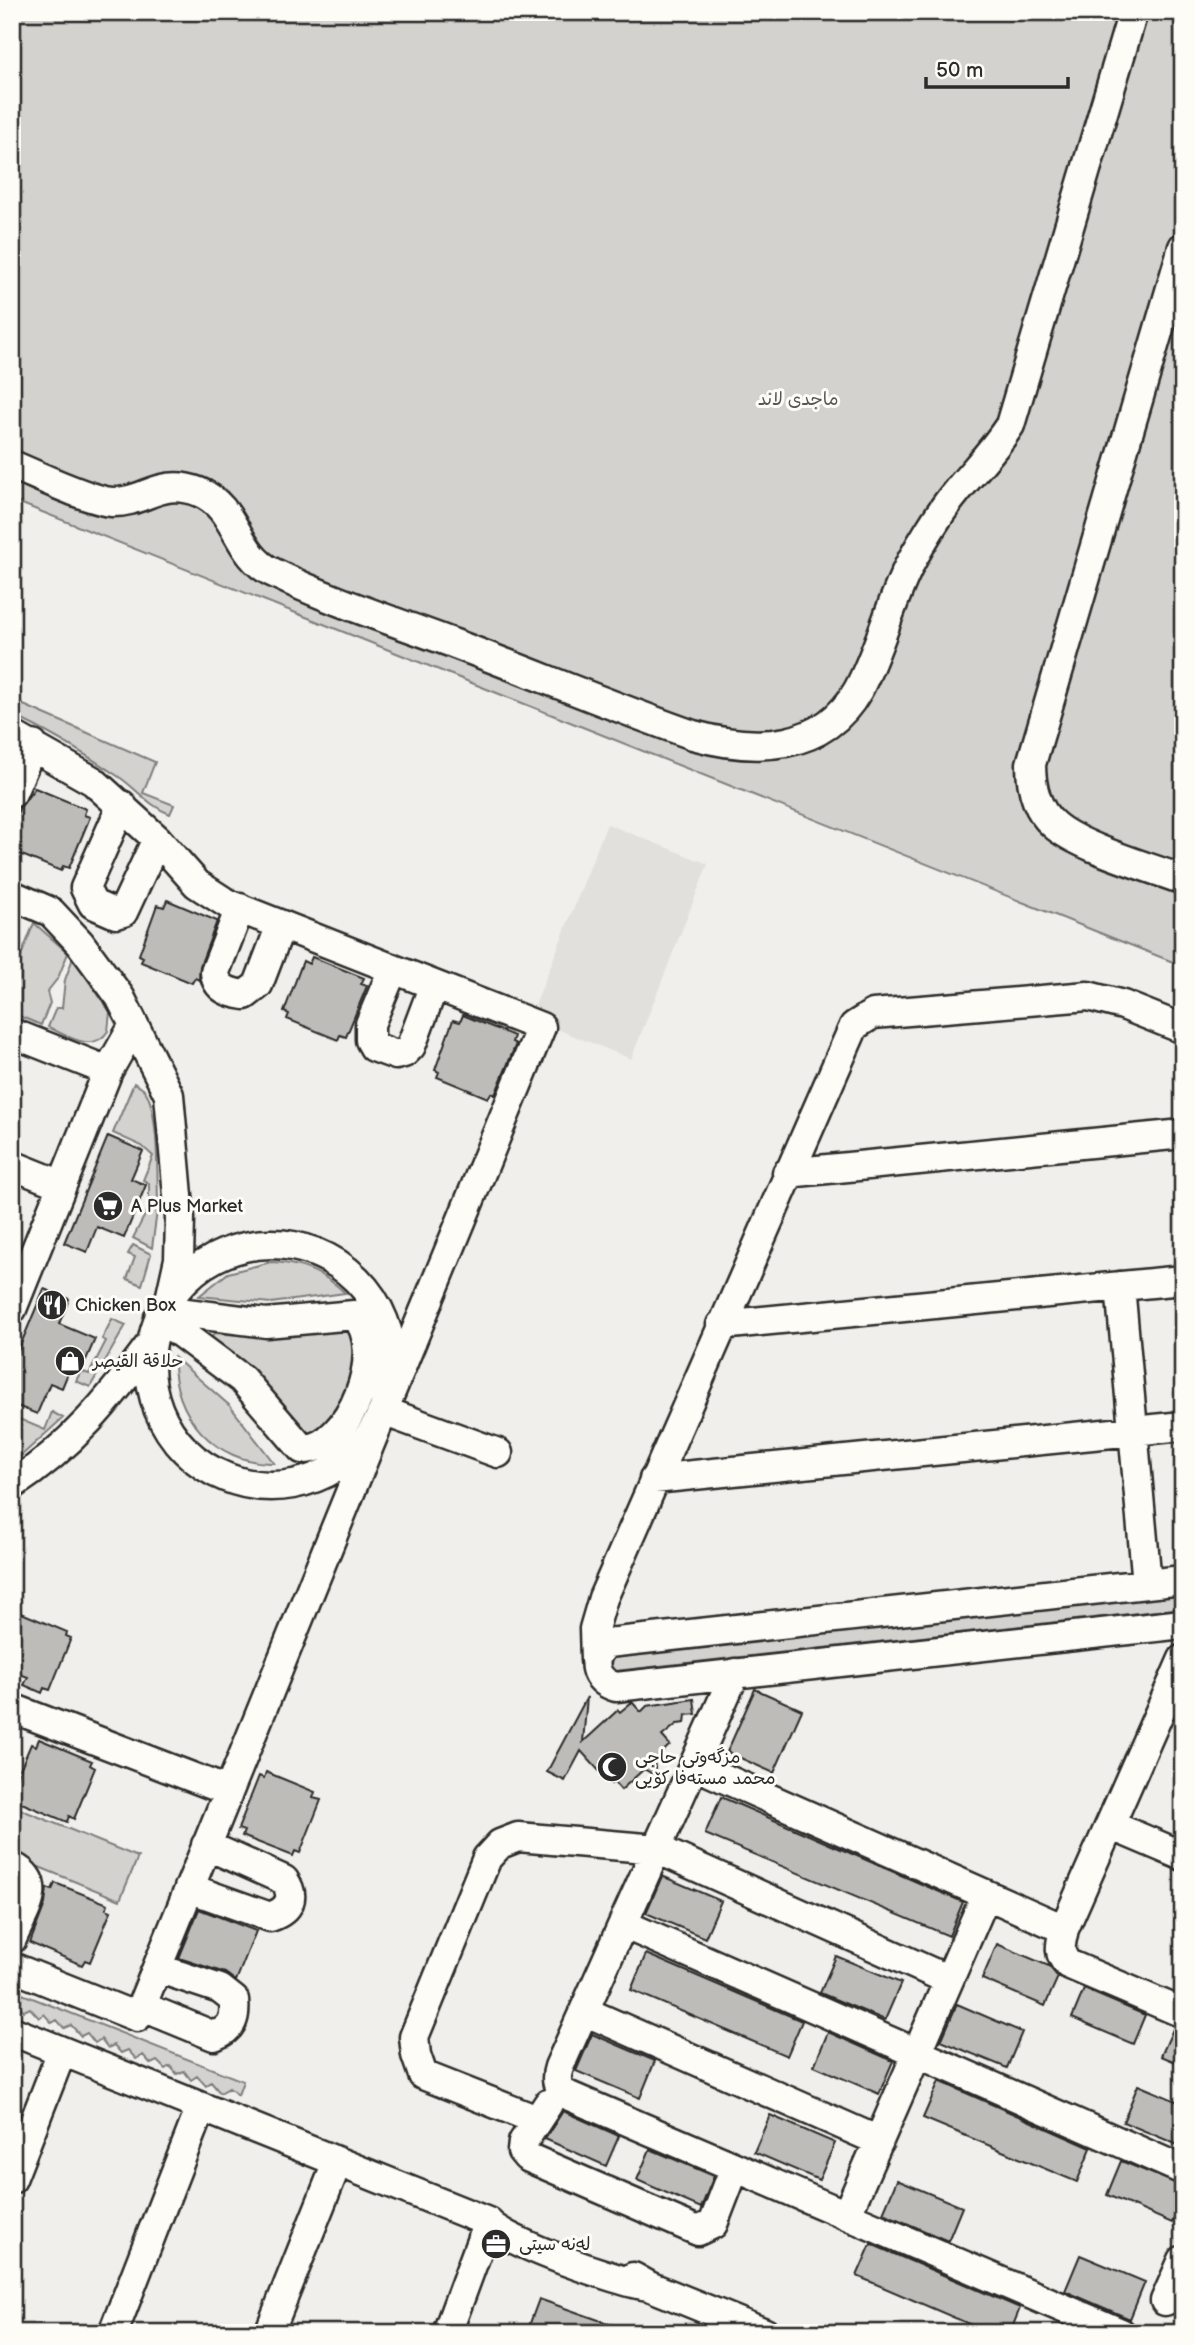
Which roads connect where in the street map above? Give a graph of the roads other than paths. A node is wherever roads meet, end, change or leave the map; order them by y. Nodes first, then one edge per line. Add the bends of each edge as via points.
1 (1133, 12) edge
2 (1183, 247) edge
3 (12, 466) edge
4 (23, 740) edge
5 (15, 777) edge
6 (122, 805) junction
7 (158, 839) junction
8 (1183, 880) edge
9 (12, 895) edge
10 (240, 908) junction
11 (281, 925) junction
12 (393, 969) junction
13 (434, 985) junction
14 (134, 1025) junction
15 (1183, 1029) edge
16 (12, 1032) edge
17 (108, 1071) junction
18 (1183, 1133) edge
19 (12, 1165) edge
20 (787, 1173) junction
21 (62, 1185) junction
22 (179, 1237) junction
23 (212, 1259) junction
24 (1183, 1280) edge
25 (1120, 1286) junction
26 (13, 1302) edge
27 (161, 1316) junction
28 (721, 1325) junction
29 (114, 1394) junction
30 (155, 1400) junction
31 (383, 1411) junction
32 (1183, 1426) edge
33 (1133, 1431) junction
34 (498, 1452) dead end
35 (654, 1479) junction
36 (12, 1485) edge
37 (1183, 1580) edge
38 (1147, 1584) junction
39 (1183, 1624) edge
40 (1183, 1658) edge
41 (595, 1660) junction
42 (735, 1673) junction
43 (1176, 1694) edge
44 (12, 1709) edge
45 (694, 1765) junction
46 (228, 1791) junction
47 (1110, 1825) junction
48 (206, 1845) junction
49 (657, 1849) junction
50 (1183, 1856) edge
51 (12, 1866) edge
52 (189, 1888) junction
53 (986, 1895) junction
54 (623, 1924) junction
55 (1064, 1929) junction
56 (12, 1939) edge
57 (12, 1967) edge
58 (157, 1968) junction
59 (949, 1980) junction
60 (141, 2007) junction
61 (584, 2011) junction
62 (1183, 2013) edge
63 (12, 2031) edge
64 (62, 2051) junction
65 (917, 2055) junction
66 (559, 2088) junction
67 (201, 2107) junction
68 (537, 2120) junction
69 (879, 2141) junction
70 (337, 2163) junction
71 (736, 2167) junction
72 (1183, 2170) edge
73 (12, 2179) edge
74 (848, 2214) junction
75 (488, 2222) junction
76 (1183, 2260) edge
77 (1165, 2301) dead end
78 (113, 2333) edge
79 (269, 2333) edge
80 (447, 2333) edge
81 (765, 2333) edge
82 (1121, 2333) edge

1 - 3 street via 1010,425 922,542 898,587 851,701 831,722 806,737 765,746 693,735 270,572 250,554 219,503 198,491 164,487 121,501 105,501
2 - 8 street via 1035,743 1031,773 1037,801 1053,825 1081,841
4 - 5 street
4 - 6 street via 93,781
6 - 7 street
6 - 7 street via 85,888 93,904 116,914 123,912
7 - 10 street via 197,884
9 - 14 street via 51,912 120,997
10 - 11 street
10 - 11 street via 215,972 220,987 235,994 245,995 258,985
11 - 12 street
12 - 13 street
12 - 13 street via 369,1032 374,1047 387,1053 404,1053 411,1046
13 - 31 street via 541,1027
14 - 17 street
14 - 22 street via 169,1095
15 - 20 street via 1088,996 873,1014 849,1032
16 - 17 street
17 - 21 street
18 - 20 street
19 - 21 street
20 - 28 street
21 - 26 street
22 - 23 street via 187,1255 198,1261
22 - 27 street via 179,1259
23 - 27 street via 188,1276
23 - 31 street via 247,1246 281,1244 322,1255 350,1273 377,1306 389,1337 392,1370
24 - 25 street
25 - 28 street
25 - 33 street
27 - 27 street via 242,1378 302,1449 312,1448 332,1434 349,1417 360,1396 367,1349 354,1315 265,1323
27 - 29 street
27 - 30 street via 150,1375
28 - 35 street
29 - 30 street via 133,1386 145,1389
29 - 36 street via 50,1460
30 - 31 street via 170,1432 194,1458 226,1477 261,1486 297,1483 331,1471 359,1448
31 - 34 street
31 - 46 street
32 - 33 street
33 - 35 street
33 - 38 street
35 - 41 street via 597,1614
37 - 38 street
38 - 41 street via 608,1643
39 - 42 street
40 - 43 street
41 - 42 street via 602,1681 616,1686
42 - 45 street
43 - 47 street
44 - 46 street
45 - 49 street
45 - 53 street
46 - 48 street
47 - 50 street
47 - 55 street
48 - 52 street
48 - 52 street via 284,1880 292,1900 270,1917
49 - 54 street
49 - 59 street
49 - 68 street via 518,1837 500,1844 487,1858 414,2037 416,2055 423,2075
51 - 56 street via 26,1873 32,1892
52 - 58 street
53 - 55 street
53 - 59 street
54 - 61 street
54 - 65 street
55 - 62 street via 1059,1950 1069,1964
57 - 60 street via 137,2017
58 - 60 street
58 - 60 street via 220,1989 234,2000 236,2016 228,2031 214,2036
59 - 65 street
61 - 66 street via 557,2072
61 - 69 street
63 - 64 street
64 - 67 street
64 - 73 street
65 - 69 street
65 - 72 street
66 - 68 street
66 - 71 street
67 - 70 street
67 - 78 street
68 - 71 street via 522,2146 527,2157 698,2231 713,2224
69 - 74 street
70 - 75 street
70 - 79 street
71 - 74 street
74 - 82 street
75 - 80 street
75 - 81 street via 515,2225
76 - 77 street

